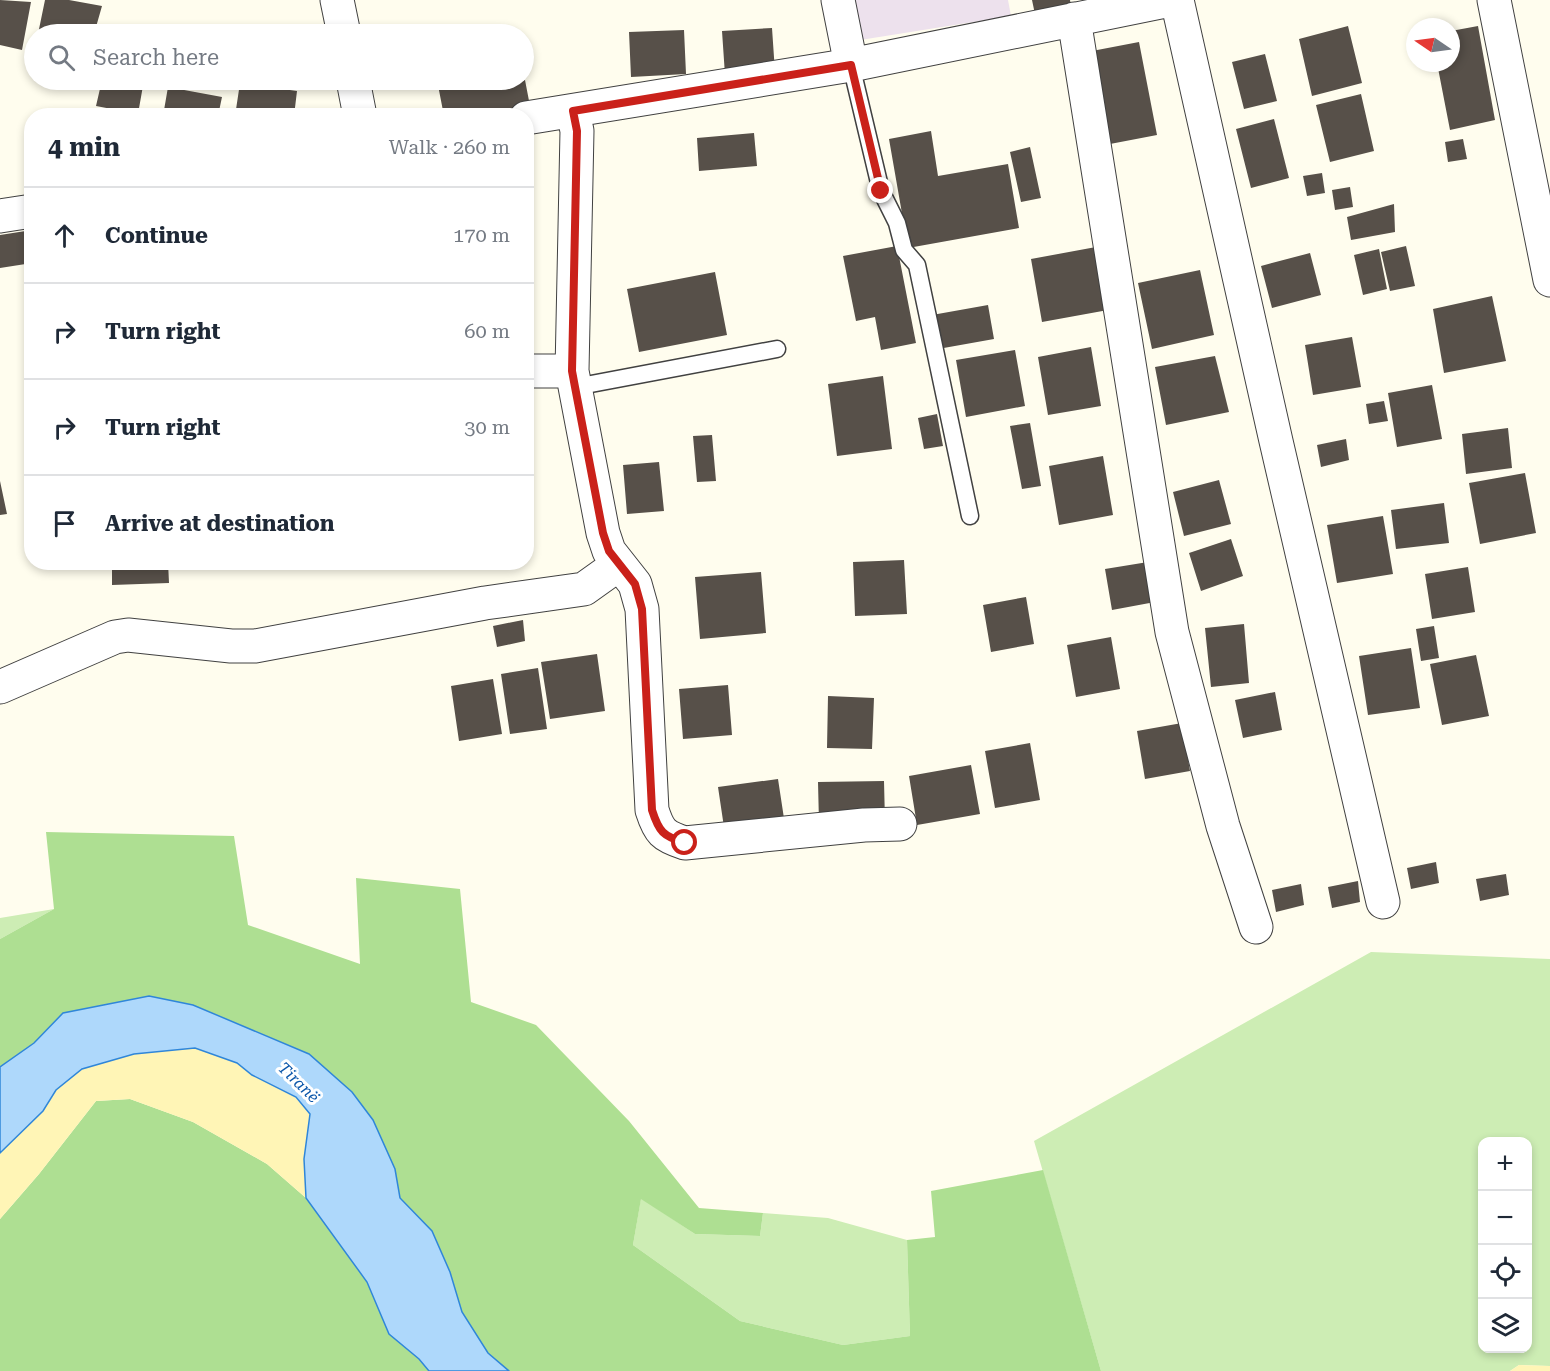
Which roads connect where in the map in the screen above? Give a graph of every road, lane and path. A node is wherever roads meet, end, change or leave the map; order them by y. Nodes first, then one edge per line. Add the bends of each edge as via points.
1 (337, 0) edge
2 (838, 0) edge
3 (1170, 0) edge
4 (1177, 0) edge
5 (1494, 0) edge
6 (1074, 19) junction
7 (342, 24) edge
8 (851, 65) junction
9 (355, 90) edge
10 (358, 108) edge
11 (573, 111) junction
12 (534, 117) edge
13 (24, 212) edge
14 (0, 216) edge
15 (1550, 280) edge
16 (777, 349) dead end
17 (534, 372) edge
18 (573, 379) junction
19 (970, 516) dead end
20 (619, 564) junction
21 (0, 687) edge
22 (900, 824) dead end
23 (1383, 902) dead end
24 (1256, 927) dead end

1 - 7 street
2 - 8 street
3 - 6 street
4 - 23 street
5 - 15 street
6 - 8 street
6 - 24 street via 1172,632 1223,826
8 - 11 street
8 - 19 lane via 881,191 897,223 904,250 917,265
9 - 10 street
11 - 12 street
11 - 18 street via 577,131
13 - 14 street
16 - 18 lane
17 - 18 street
18 - 20 street via 603,533
20 - 21 street via 584,589 255,646 115,637
20 - 22 street via 635,584 642,609 652,810 657,828 667,837 685,843

